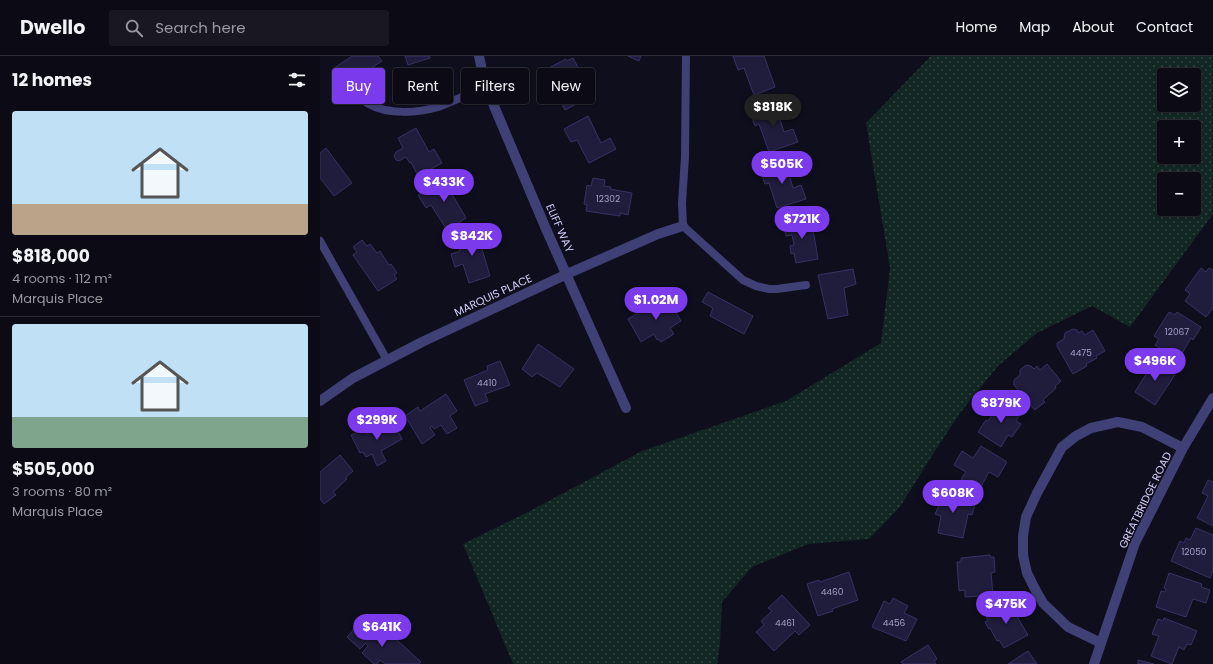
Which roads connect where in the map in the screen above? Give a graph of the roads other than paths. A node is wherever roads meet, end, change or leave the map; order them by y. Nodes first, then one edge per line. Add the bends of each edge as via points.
1 (479, 56) edge
2 (686, 56) edge
3 (482, 68) edge
4 (461, 97) edge
5 (369, 104) edge
6 (493, 104) edge
7 (684, 226) junction
8 (320, 242) edge
9 (567, 274) junction
10 (806, 285) dead end
11 (387, 360) junction
12 (1213, 398) edge
13 (320, 401) edge
14 (626, 408) dead end
15 (1183, 448) junction
16 (1101, 643) junction
17 (1094, 664) edge

1 - 3 street, ELIFF WAY
2 - 7 lane via 682,203
4 - 5 lane via 438,107 419,111 384,110
6 - 9 street, ELIFF WAY
7 - 9 street, MARQUIS PLACE via 658,234
7 - 10 lane via 743,280 756,286 777,289
8 - 11 lane
9 - 11 street, MARQUIS PLACE
9 - 14 street, ELIFF WAY
11 - 13 street, MARQUIS PLACE via 353,378
12 - 15 street, GREATBRIDGE ROAD
15 - 16 street, GREATBRIDGE ROAD via 1135,543
15 - 16 street via 1142,427 1118,422 1091,428 1062,447 1026,517 1022,536 1023,555 1027,573 1043,603 1068,627
16 - 17 street, GREATBRIDGE ROAD

